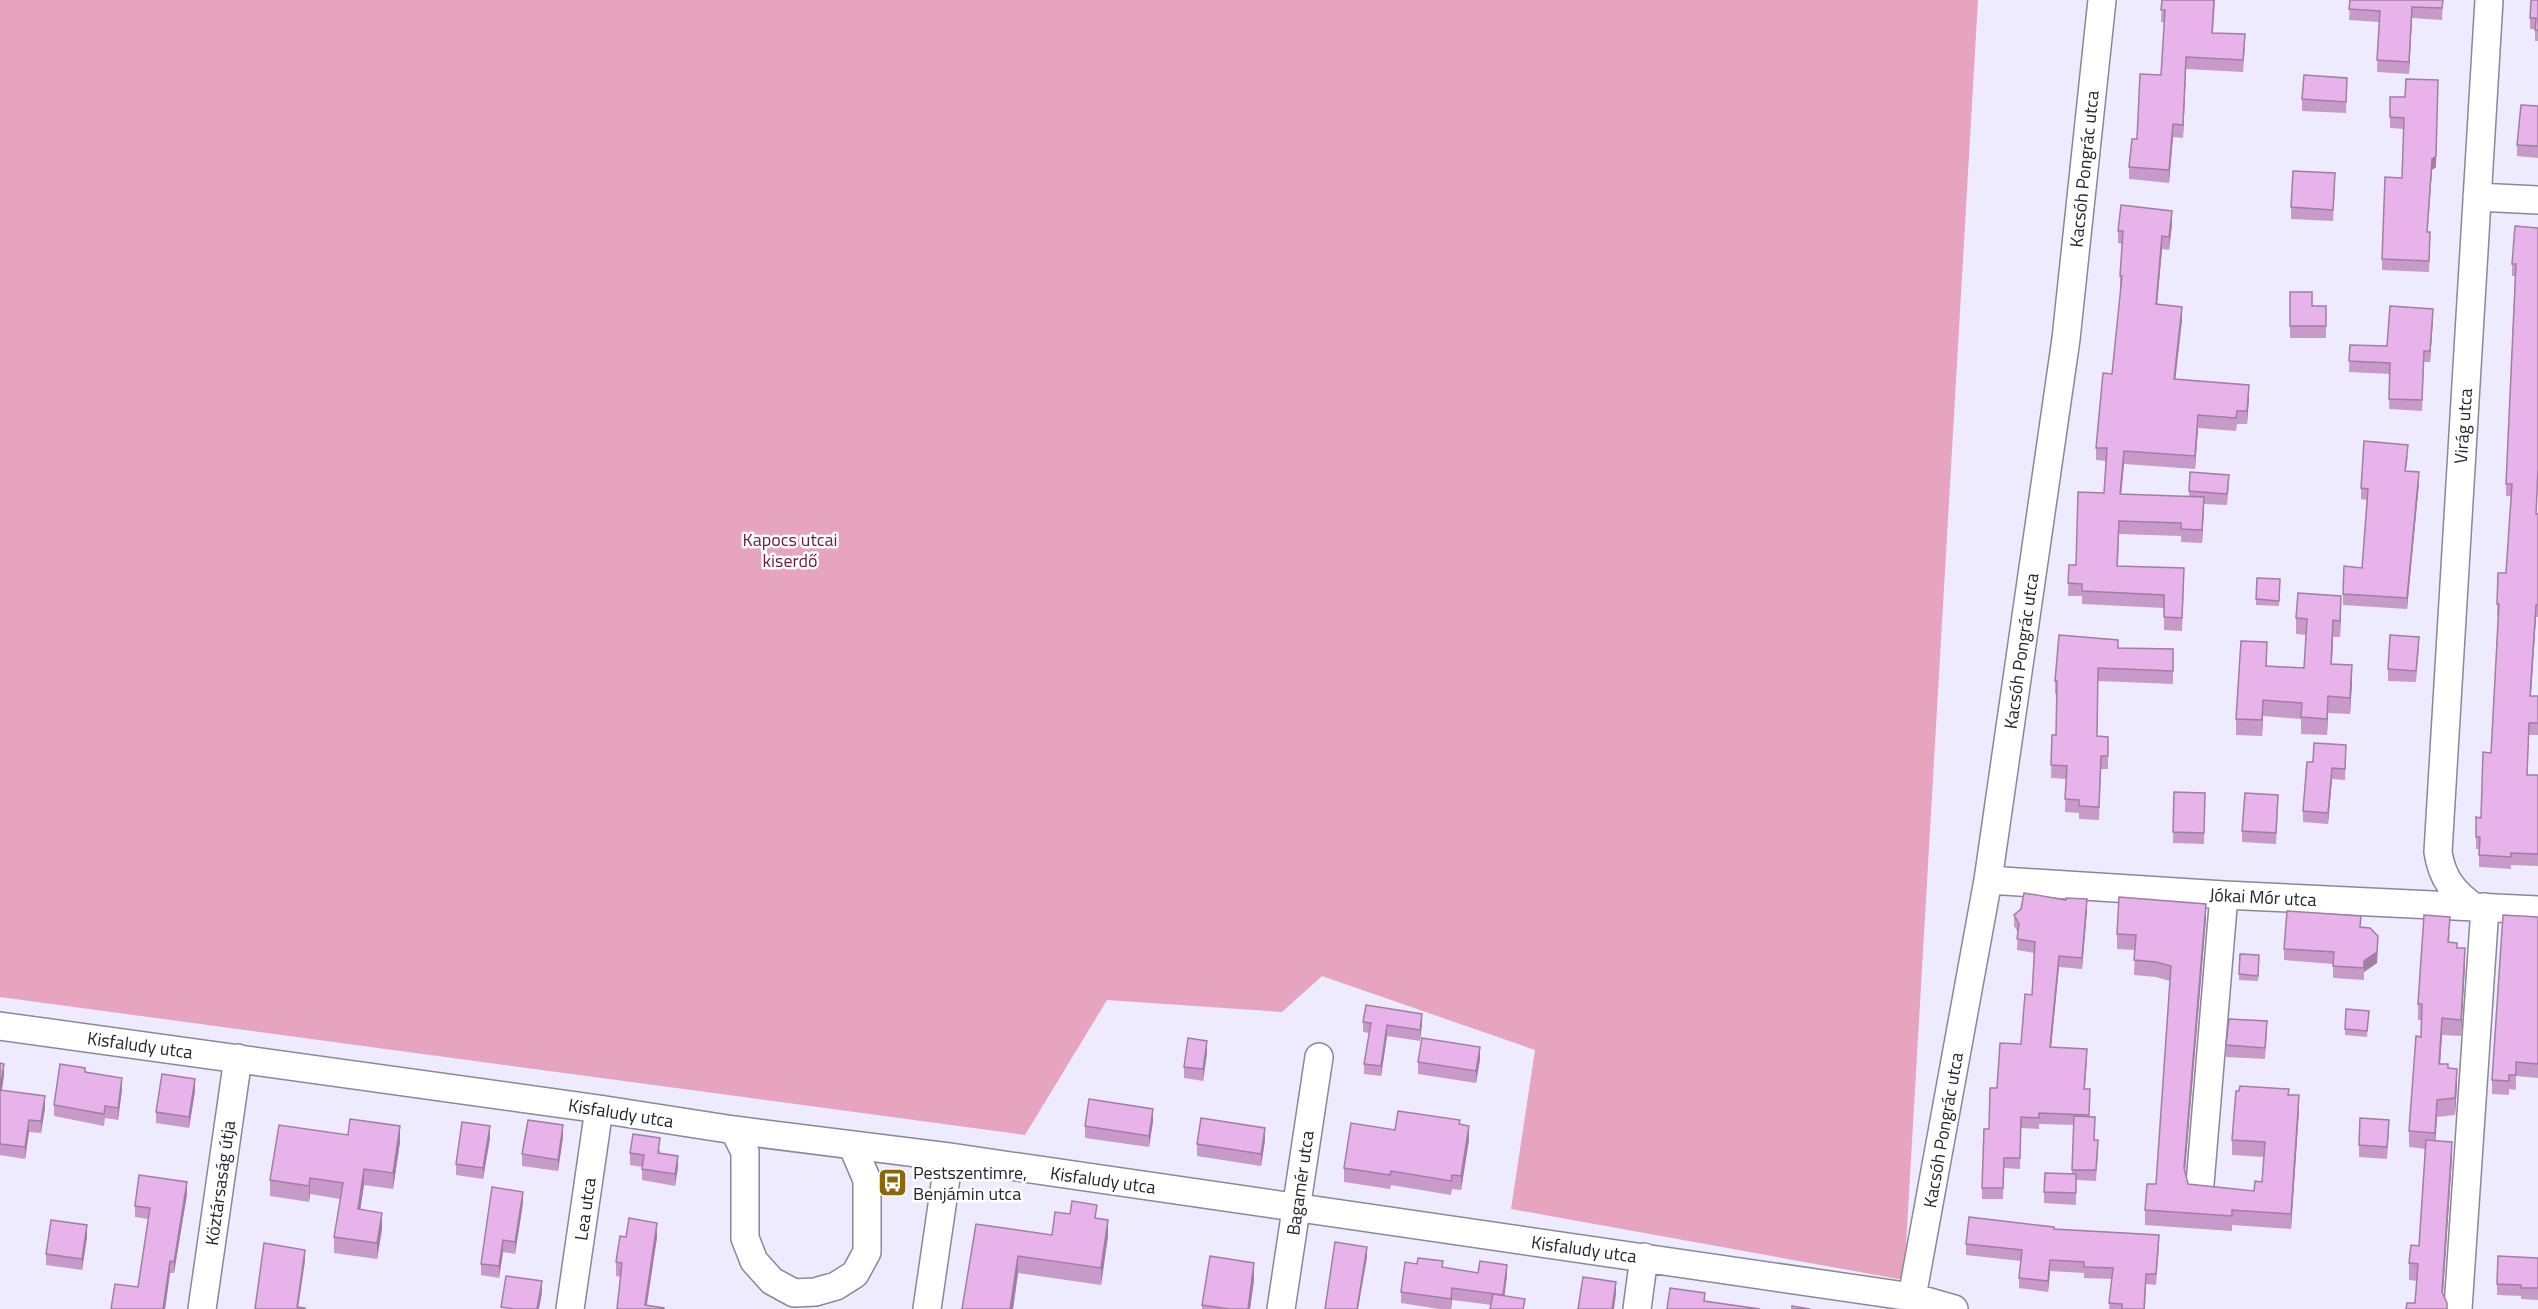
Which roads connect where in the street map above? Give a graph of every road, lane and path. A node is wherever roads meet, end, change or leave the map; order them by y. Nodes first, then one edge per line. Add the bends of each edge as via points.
1 (2102, 0) edge
2 (2489, 0) edge
3 (2477, 197) junction
4 (2538, 200) edge
5 (2438, 852) junction
6 (1989, 880) junction
7 (2224, 895) junction
8 (2396, 903) junction
9 (2480, 907) junction
10 (2538, 910) edge
11 (0, 1026) edge
12 (1319, 1057) dead end
13 (238, 1058) junction
14 (599, 1109) junction
15 (734, 1130) junction
16 (852, 1144) junction
17 (950, 1157) junction
18 (2200, 1184) edge
19 (1296, 1208) junction
20 (1644, 1257) junction
21 (1912, 1297) junction
22 (202, 1309) edge
23 (570, 1309) edge
24 (927, 1309) edge
25 (1281, 1309) edge
26 (1637, 1309) edge
27 (1954, 1309) edge
28 (2458, 1309) edge

1 - 6 street, Kacsóh Pongrác utca via 2066,339
2 - 3 street, Virág utca
3 - 4 street
3 - 5 street, Virág utca
5 - 8 street, Virág utca via 2434,870 2427,879 2410,897
5 - 9 street, Virág utca via 2449,885
6 - 7 street, Jókai Mór utca
6 - 21 street, Kacsóh Pongrác utca
7 - 8 street, Jókai Mór utca
7 - 18 street
8 - 9 street, Jókai Mór utca
9 - 10 street, Jókai Mór utca
9 - 28 street
11 - 13 street, Kisfaludy utca
12 - 19 street, Bagamér utca
13 - 14 street, Kisfaludy utca
13 - 22 street, Köztársaság útja
14 - 15 street, Kisfaludy utca
14 - 23 street, Lea utca
15 - 16 street, Kisfaludy utca
15 - 16 street via 746,1152 745,1238 754,1261 772,1281 794,1293 836,1286 855,1274 867,1252 867,1180
16 - 17 street, Kisfaludy utca
17 - 19 street, Kisfaludy utca
17 - 24 street
19 - 20 street, Kisfaludy utca
19 - 25 street, Bagamér utca
20 - 21 street, Kisfaludy utca
20 - 26 street
21 - 27 street, Kisfaludy utca

